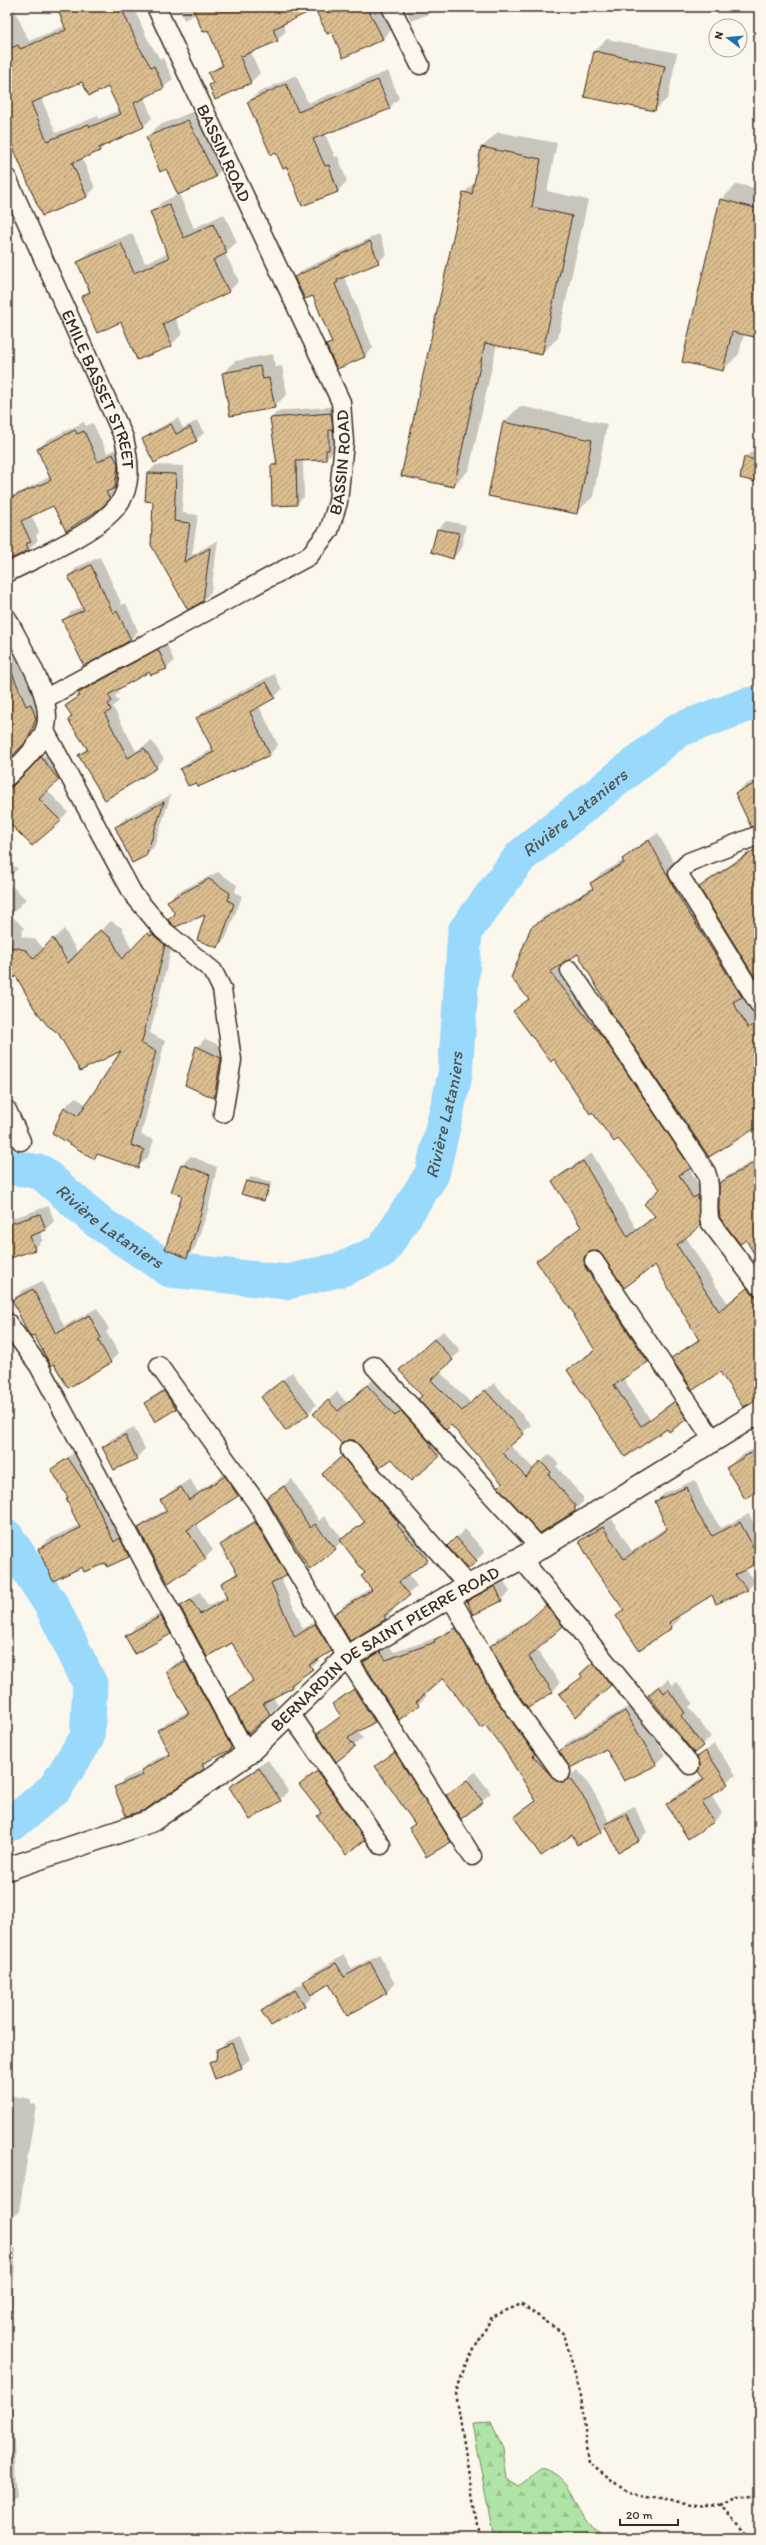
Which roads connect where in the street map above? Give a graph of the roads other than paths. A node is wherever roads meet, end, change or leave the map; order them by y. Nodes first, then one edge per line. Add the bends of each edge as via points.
1 (156, 7) edge
2 (391, 7) edge
3 (420, 65) dead end
4 (7, 178) edge
5 (7, 573) edge
6 (7, 618) edge
7 (46, 698) junction
8 (46, 725) junction
9 (7, 777) edge
10 (759, 835) edge
11 (570, 970) dead end
12 (759, 1004) edge
13 (7, 1110) edge
14 (223, 1113) dead end
15 (21, 1141) dead end
16 (594, 1261) dead end
17 (759, 1286) edge
18 (7, 1322) edge
19 (159, 1366) dead end
20 (374, 1366) dead end
21 (759, 1412) edge
22 (713, 1440) junction
23 (350, 1450) dead end
24 (540, 1548) junction
25 (520, 1557) junction
26 (459, 1591) junction
27 (347, 1657) junction
28 (290, 1713) junction
29 (246, 1754) junction
30 (690, 1765) dead end
31 (561, 1772) dead end
32 (381, 1845) dead end
33 (472, 1856) dead end
34 (7, 1869) edge

1 - 7 street, BASSIN ROAD via 341,402 344,442 339,495 329,532 309,556
2 - 3 street
4 - 5 street, EMILE BASSET STREET via 124,438 130,464 127,485 119,505 95,527
6 - 7 street
7 - 8 street
8 - 9 street via 28,756
8 - 14 street via 133,894 163,930 213,971 222,989 232,1060
10 - 12 street via 689,862 678,873
11 - 17 street via 706,1172 711,1190 708,1210 710,1222
13 - 15 street
16 - 22 street
18 - 29 street via 39,1366
19 - 27 street via 256,1502
20 - 24 street
21 - 22 main road, BERNARDIN DE SAINT PIERRE ROAD
22 - 24 main road, BERNARDIN DE SAINT PIERRE ROAD
23 - 26 street
24 - 25 main road, BERNARDIN DE SAINT PIERRE ROAD
25 - 26 main road, BERNARDIN DE SAINT PIERRE ROAD
25 - 30 street
26 - 27 main road, BERNARDIN DE SAINT PIERRE ROAD
26 - 31 street via 504,1693
27 - 28 main road, BERNARDIN DE SAINT PIERRE ROAD
27 - 33 street
28 - 29 main road, BERNARDIN DE SAINT PIERRE ROAD
28 - 32 street
29 - 34 main road, BERNARDIN DE SAINT PIERRE ROAD via 151,1821

